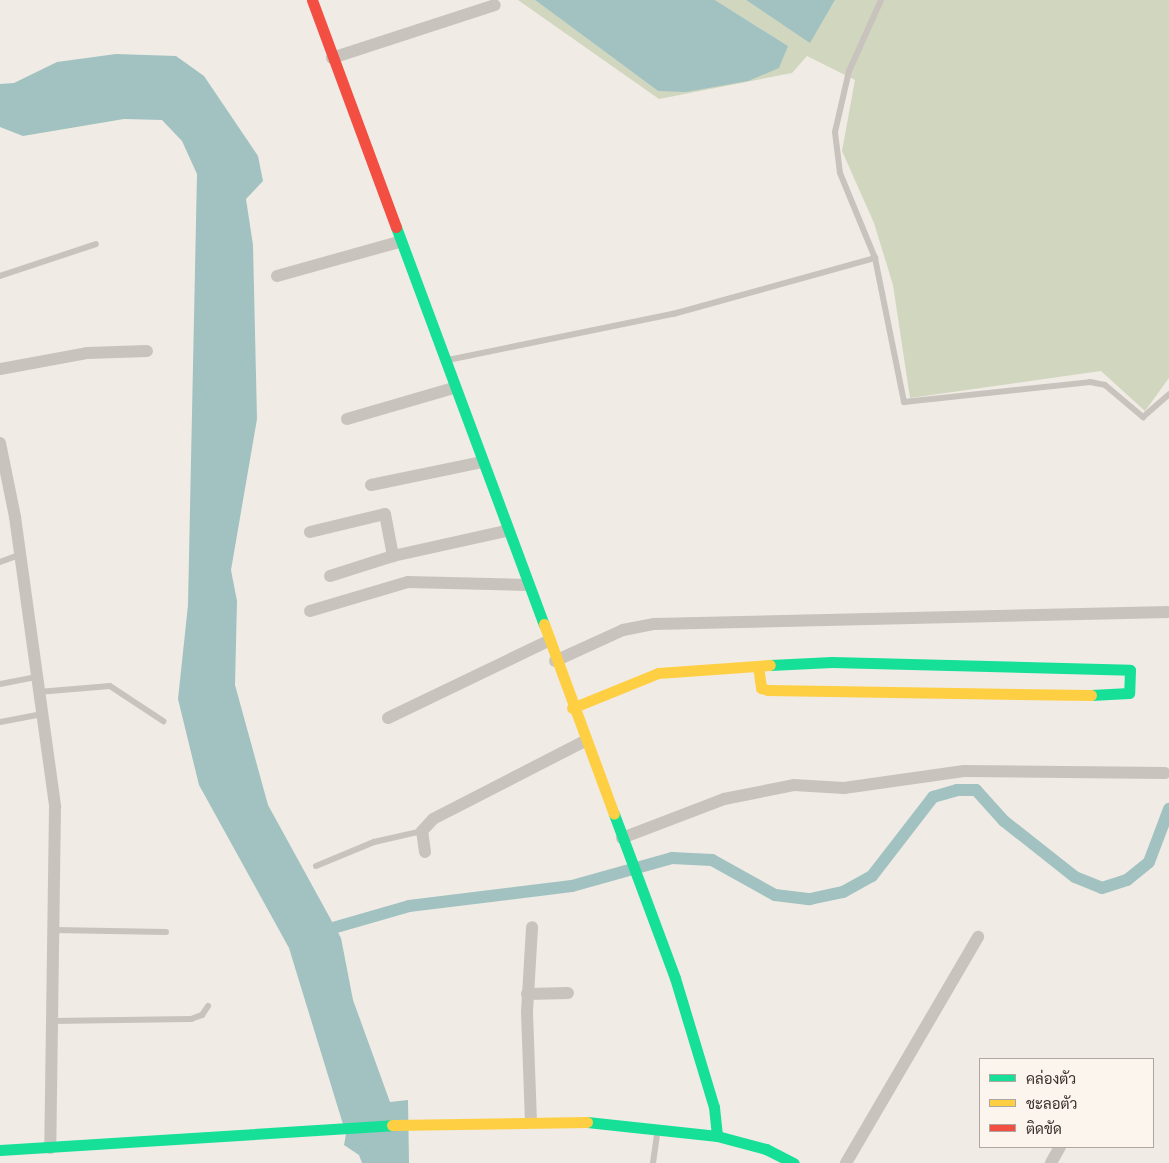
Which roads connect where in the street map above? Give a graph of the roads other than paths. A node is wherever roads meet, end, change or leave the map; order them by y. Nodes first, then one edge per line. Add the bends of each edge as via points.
1 (312, 0) edge
2 (881, 0) edge
3 (495, 5) dead end
4 (332, 58) junction
5 (398, 242) junction
6 (96, 244) dead end
7 (875, 258) junction
8 (0, 276) edge
9 (277, 276) dead end
10 (147, 351) dead end
11 (444, 361) junction
12 (0, 369) edge
13 (454, 388) junction
14 (1169, 394) edge
15 (347, 419) dead end
16 (0, 443) edge
17 (482, 462) junction
18 (371, 485) dead end
19 (506, 531) junction
20 (310, 532) dead end
21 (19, 555) junction
22 (393, 556) junction
23 (0, 562) edge
24 (330, 576) dead end
25 (528, 585) junction
26 (310, 611) dead end
27 (1169, 612) edge
28 (548, 641) junction
29 (554, 662) junction
30 (758, 666) junction
31 (35, 677) junction
32 (0, 684) edge
33 (38, 692) junction
34 (572, 708) junction
35 (42, 714) junction
36 (388, 718) dead end
37 (163, 721) dead end
38 (0, 722) edge
39 (585, 741) junction
40 (1165, 773) dead end
41 (422, 831) junction
42 (623, 839) junction
43 (425, 852) dead end
44 (316, 866) dead end
45 (532, 928) dead end
46 (54, 930) junction
47 (166, 932) dead end
48 (978, 937) dead end
49 (568, 993) dead end
50 (527, 994) junction
51 (208, 1006) dead end
52 (52, 1021) junction
53 (531, 1122) junction
54 (658, 1128) junction
55 (717, 1136) junction
56 (50, 1148) junction
57 (1059, 1148) edge
58 (0, 1150) edge
59 (653, 1163) edge
60 (794, 1163) edge
61 (846, 1163) edge
62 (1051, 1163) edge

1 - 4 street
2 - 7 lane via 849,72 835,132 840,173
3 - 4 street
4 - 5 street
5 - 9 street
5 - 11 street
6 - 8 lane
7 - 11 lane via 673,314
7 - 14 lane via 904,402 1090,382 1105,385 1143,417
10 - 12 street via 87,354
11 - 13 street
13 - 15 street
13 - 17 street
16 - 21 street
17 - 18 street
17 - 19 street
19 - 22 street
19 - 25 street
20 - 22 street via 385,514
21 - 23 lane
21 - 31 street
22 - 24 street
25 - 26 street via 408,582
25 - 28 street
27 - 29 street via 654,624 623,630
28 - 29 street
28 - 36 street
29 - 34 street
30 - 30 street via 761,688 768,690 1122,696 1129,693 1130,670 832,662
30 - 34 street via 658,674
31 - 32 lane
31 - 33 street
33 - 35 street
33 - 37 lane via 110,686
34 - 39 street
35 - 38 lane
35 - 46 street via 55,807
39 - 41 street via 434,819
39 - 42 street
40 - 42 street via 964,771 853,787 794,786 724,799
41 - 43 street
41 - 44 lane via 374,842
42 - 55 street via 643,889 711,1098
45 - 50 street
46 - 47 lane
46 - 52 street
48 - 61 street
49 - 50 street
50 - 53 street
51 - 52 lane via 202,1016 191,1019
52 - 56 street
53 - 54 street
53 - 56 street via 445,1122
54 - 55 street
54 - 59 lane
55 - 60 street via 766,1149
56 - 58 street
57 - 62 street

